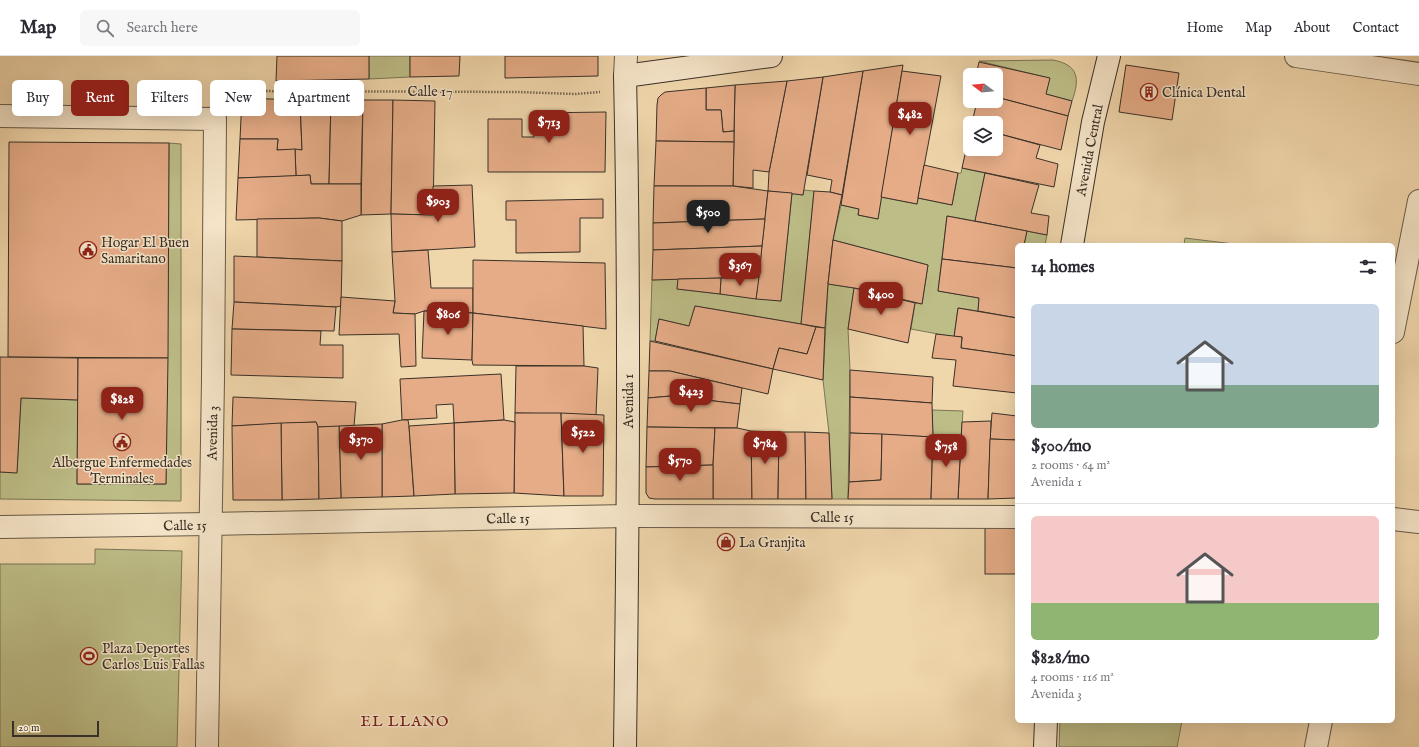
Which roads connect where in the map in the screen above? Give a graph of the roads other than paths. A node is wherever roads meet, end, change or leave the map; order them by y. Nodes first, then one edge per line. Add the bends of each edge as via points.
1 (771, 56) edge
2 (1109, 56) edge
3 (1296, 56) edge
4 (625, 66) edge
5 (1419, 74) edge
6 (0, 116) edge
7 (1419, 202) edge
8 (1072, 243) edge
9 (1395, 322) edge
10 (628, 516) junction
11 (1015, 517) edge
12 (1395, 519) edge
13 (1419, 522) edge
14 (210, 524) junction
15 (0, 527) edge
16 (1046, 723) edge
17 (1321, 723) edge
18 (207, 747) edge
19 (625, 747) edge
20 (1045, 747) edge
21 (1316, 747) edge

1 - 4 street
2 - 8 street, Avenida Central via 1093,122
3 - 5 street
4 - 10 street, Avenida 1 via 628,183
6 - 14 street, Avenida 3 via 215,119
7 - 9 street
10 - 11 street, Calle 15
10 - 14 street, Calle 15
10 - 19 street, Avenida 1
12 - 13 street
14 - 15 street, Calle 15
14 - 18 street, Avenida 3
16 - 20 street
17 - 21 street

